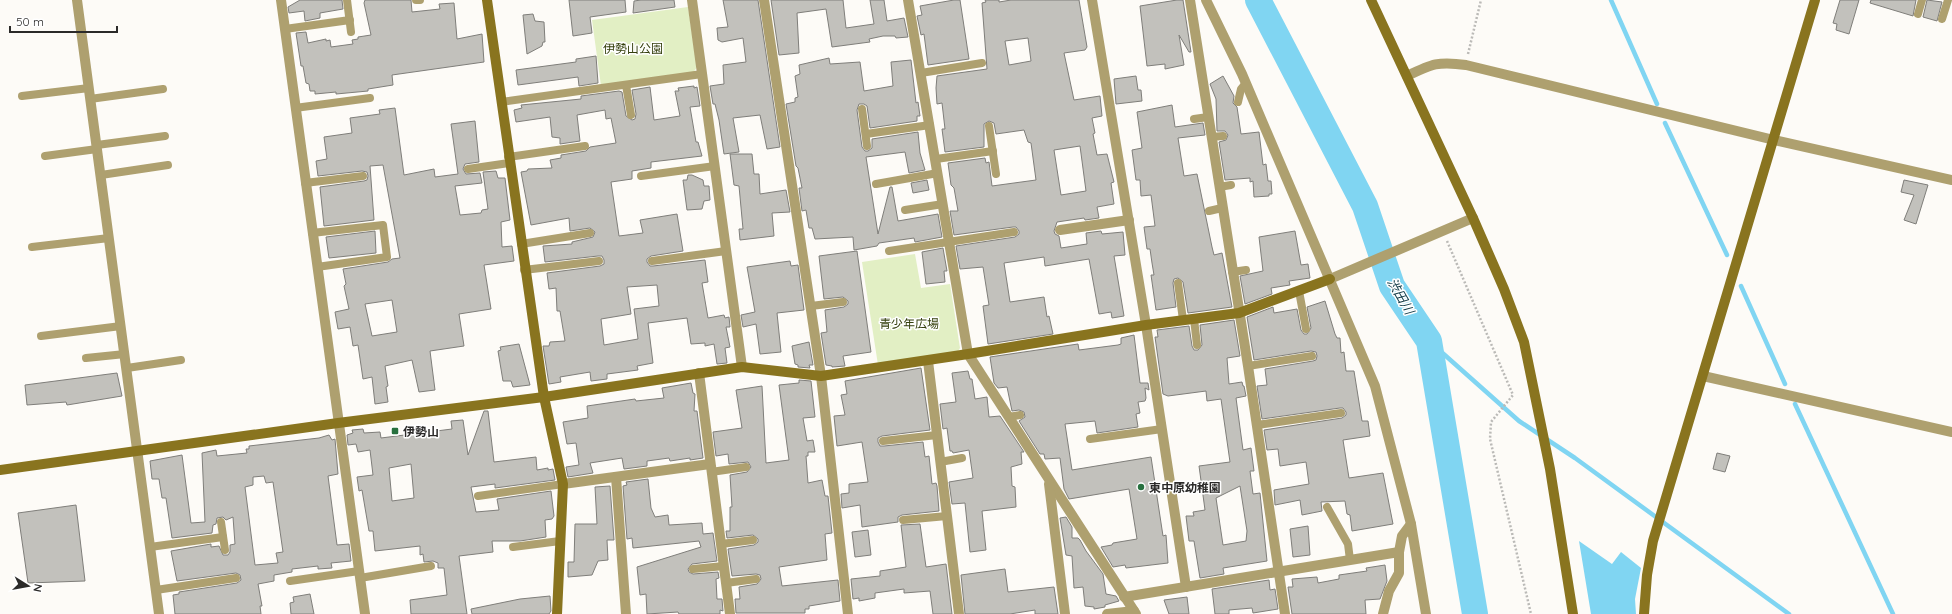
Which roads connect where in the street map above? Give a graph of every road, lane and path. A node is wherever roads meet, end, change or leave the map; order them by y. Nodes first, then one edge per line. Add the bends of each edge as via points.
1 (77, 0) edge
2 (281, 0) edge
3 (347, 0) edge
4 (416, 0) edge
5 (420, 0) edge
6 (486, 0) edge
7 (692, 0) edge
8 (764, 0) edge
9 (908, 0) edge
10 (1092, 0) edge
11 (1190, 0) edge
12 (1206, 0) edge
13 (1371, 0) edge
14 (1481, 0) edge
15 (1815, 0) edge
16 (1922, 0) edge
17 (1948, 0) edge
18 (1918, 14) dead end
19 (1942, 19) dead end
20 (350, 20) junction
21 (284, 29) junction
22 (351, 32) dead end
23 (982, 63) dead end
24 (1466, 65) junction
25 (921, 73) junction
26 (702, 74) junction
27 (1407, 76) junction
28 (1246, 84) junction
29 (626, 85) junction
30 (89, 88) junction
31 (163, 89) dead end
32 (22, 96) dead end
33 (370, 98) dead end
34 (90, 99) junction
35 (500, 102) junction
36 (1238, 102) dead end
37 (295, 108) junction
38 (862, 109) dead end
39 (631, 115) dead end
40 (1208, 117) junction
41 (1194, 119) dead end
42 (930, 125) junction
43 (989, 126) dead end
44 (866, 134) junction
45 (165, 136) dead end
46 (1223, 136) dead end
47 (1211, 137) junction
48 (1774, 140) junction
49 (584, 146) dead end
50 (867, 146) dead end
51 (97, 147) junction
52 (993, 151) junction
53 (46, 156) dead end
54 (936, 159) junction
55 (509, 160) junction
56 (168, 165) dead end
57 (715, 166) junction
58 (468, 168) dead end
59 (938, 173) junction
60 (996, 174) dead end
61 (100, 175) junction
62 (363, 176) dead end
63 (641, 176) dead end
64 (1952, 180) edge
65 (305, 184) junction
66 (876, 184) dead end
67 (1231, 185) dead end
68 (1219, 187) junction
69 (943, 204) junction
70 (1222, 208) junction
71 (905, 210) dead end
72 (1209, 211) dead end
73 (1474, 218) junction
74 (1128, 220) junction
75 (1060, 230) dead end
76 (1014, 232) dead end
77 (312, 233) junction
78 (1439, 233) junction
79 (590, 234) dead end
80 (109, 238) junction
81 (950, 242) junction
82 (520, 244) junction
83 (32, 247) dead end
84 (726, 251) junction
85 (889, 251) dead end
86 (599, 260) dead end
87 (652, 261) dead end
88 (317, 267) junction
89 (524, 270) junction
90 (1246, 270) dead end
91 (1232, 272) junction
92 (1330, 279) junction
93 (1178, 283) dead end
94 (1299, 291) junction
95 (843, 302) dead end
96 (811, 306) junction
97 (1239, 313) junction
98 (1194, 319) junction
99 (1183, 320) junction
100 (1146, 325) junction
101 (121, 326) junction
102 (1306, 329) dead end
103 (41, 336) dead end
104 (1197, 345) dead end
105 (124, 354) junction
106 (968, 354) junction
107 (1312, 356) dead end
108 (86, 358) dead end
109 (181, 360) dead end
110 (928, 361) junction
111 (1248, 366) junction
112 (742, 367) junction
113 (127, 368) junction
114 (699, 372) junction
115 (821, 376) junction
116 (1703, 376) junction
117 (544, 397) junction
118 (1341, 413) dead end
119 (1020, 415) dead end
120 (1009, 417) junction
121 (338, 423) junction
122 (1257, 425) junction
123 (1162, 429) junction
124 (1952, 432) edge
125 (937, 435) junction
126 (1090, 439) dead end
127 (883, 441) dead end
128 (138, 450) junction
129 (962, 458) dead end
130 (940, 462) junction
131 (746, 467) dead end
132 (711, 468) junction
133 (0, 470) edge
134 (616, 477) junction
135 (1049, 482) junction
136 (563, 484) junction
137 (478, 496) dead end
138 (1327, 508) dead end
139 (947, 516) junction
140 (903, 520) dead end
141 (221, 522) dead end
142 (1411, 524) junction
143 (223, 537) junction
144 (753, 540) dead end
145 (560, 541) junction
146 (721, 544) junction
147 (150, 547) junction
148 (513, 547) dead end
149 (225, 550) dead end
150 (1399, 552) junction
151 (1350, 560) junction
152 (431, 566) dead end
153 (724, 566) junction
154 (693, 569) dead end
155 (1279, 572) junction
156 (360, 575) junction
157 (236, 578) dead end
158 (756, 579) dead end
159 (290, 581) dead end
160 (726, 583) junction
161 (1186, 587) junction
162 (156, 590) junction
163 (1124, 597) junction
164 (1135, 612) edge
165 (159, 614) edge
166 (365, 614) edge
167 (558, 614) edge
168 (626, 614) edge
169 (730, 614) edge
170 (848, 614) edge
171 (959, 614) edge
172 (1065, 614) edge
173 (1106, 614) edge
174 (1285, 614) edge
175 (1382, 614) edge
176 (1426, 614) edge
177 (1531, 614) edge
178 (1574, 614) edge
179 (1644, 614) edge

1 - 30 street
2 - 21 street
3 - 20 lane
4 - 5 lane
6 - 35 street
7 - 26 street
8 - 96 street
9 - 25 street
10 - 74 street
11 - 40 street
12 - 28 street
13 - 27 street
14 - 24 path
15 - 48 street
16 - 18 lane
17 - 19 lane
20 - 21 lane
20 - 22 lane
21 - 37 street
23 - 25 lane
24 - 27 street via 1445,62 1431,64
24 - 48 street
25 - 42 street
26 - 29 lane
26 - 57 street
27 - 73 street
28 - 36 lane via 1241,89
28 - 92 street
29 - 35 lane
29 - 39 lane
30 - 32 lane
30 - 34 street
31 - 34 lane
33 - 37 lane
34 - 51 street
35 - 55 street
37 - 65 street
38 - 44 lane
40 - 41 lane
40 - 47 street
42 - 44 lane
42 - 54 street
43 - 52 lane
44 - 50 lane
45 - 51 lane
46 - 47 lane
47 - 68 street
48 - 64 street
48 - 116 street
49 - 55 lane
51 - 53 lane
51 - 61 street
52 - 54 lane
52 - 60 lane
54 - 59 street
55 - 58 lane
55 - 82 street
56 - 61 lane
57 - 63 lane
57 - 84 street
59 - 66 lane
59 - 69 street
61 - 80 street
62 - 65 lane
65 - 77 street
67 - 68 lane
68 - 70 street
69 - 71 lane
69 - 81 street
70 - 72 lane
70 - 91 street
73 - 78 street
73 - 178 street via 1524,342 1550,470
74 - 75 street
74 - 100 street
76 - 81 lane
77 - 88 street
77 - 88 lane via 383,225 387,257
78 - 92 street
78 - 177 path via 1513,395 1492,422 1490,440
79 - 82 lane
80 - 83 lane
80 - 101 street
81 - 85 lane
81 - 106 street
82 - 89 street
84 - 87 lane
84 - 112 street
86 - 89 lane
88 - 121 street
89 - 117 street
90 - 91 lane
91 - 97 street
92 - 94 street
92 - 142 street via 1375,386
93 - 99 lane
94 - 97 street
94 - 102 lane
95 - 96 lane
96 - 115 street
97 - 98 street
97 - 111 street
98 - 99 street
98 - 104 lane
99 - 100 street
100 - 106 street
100 - 123 street
101 - 103 lane
101 - 105 street
105 - 108 lane
105 - 113 street
106 - 110 street
106 - 120 street
107 - 111 lane
109 - 113 lane
110 - 115 street
110 - 125 street
111 - 122 street
112 - 114 street
112 - 115 street
113 - 128 street
114 - 117 street
114 - 132 street
115 - 170 street
116 - 124 street
116 - 179 street via 1653,541 1643,604
117 - 121 street
117 - 136 street
118 - 122 lane
119 - 120 lane
120 - 135 street
121 - 128 street
121 - 156 street
122 - 155 street
123 - 126 lane
123 - 161 street
125 - 127 lane
125 - 130 street
128 - 133 street
128 - 147 street
129 - 130 lane
130 - 139 street
131 - 132 lane
132 - 134 street
132 - 146 street
134 - 136 street
134 - 168 street
135 - 163 street
135 - 172 street
136 - 137 lane
136 - 145 street
138 - 151 lane via 1348,544
139 - 140 lane
139 - 171 street
141 - 143 lane
142 - 150 street via 1402,536
142 - 176 street
143 - 147 lane
143 - 149 lane
144 - 146 lane
145 - 148 lane
145 - 167 street
146 - 153 street
147 - 162 street
150 - 151 street
150 - 175 street via 1399,573 1389,591
151 - 155 street
152 - 156 lane
153 - 154 lane
153 - 160 street
155 - 161 street
155 - 174 street
156 - 159 lane
156 - 166 street
157 - 162 lane
158 - 160 lane
160 - 169 street
161 - 163 street
162 - 165 street
163 - 164 street
164 - 173 street

